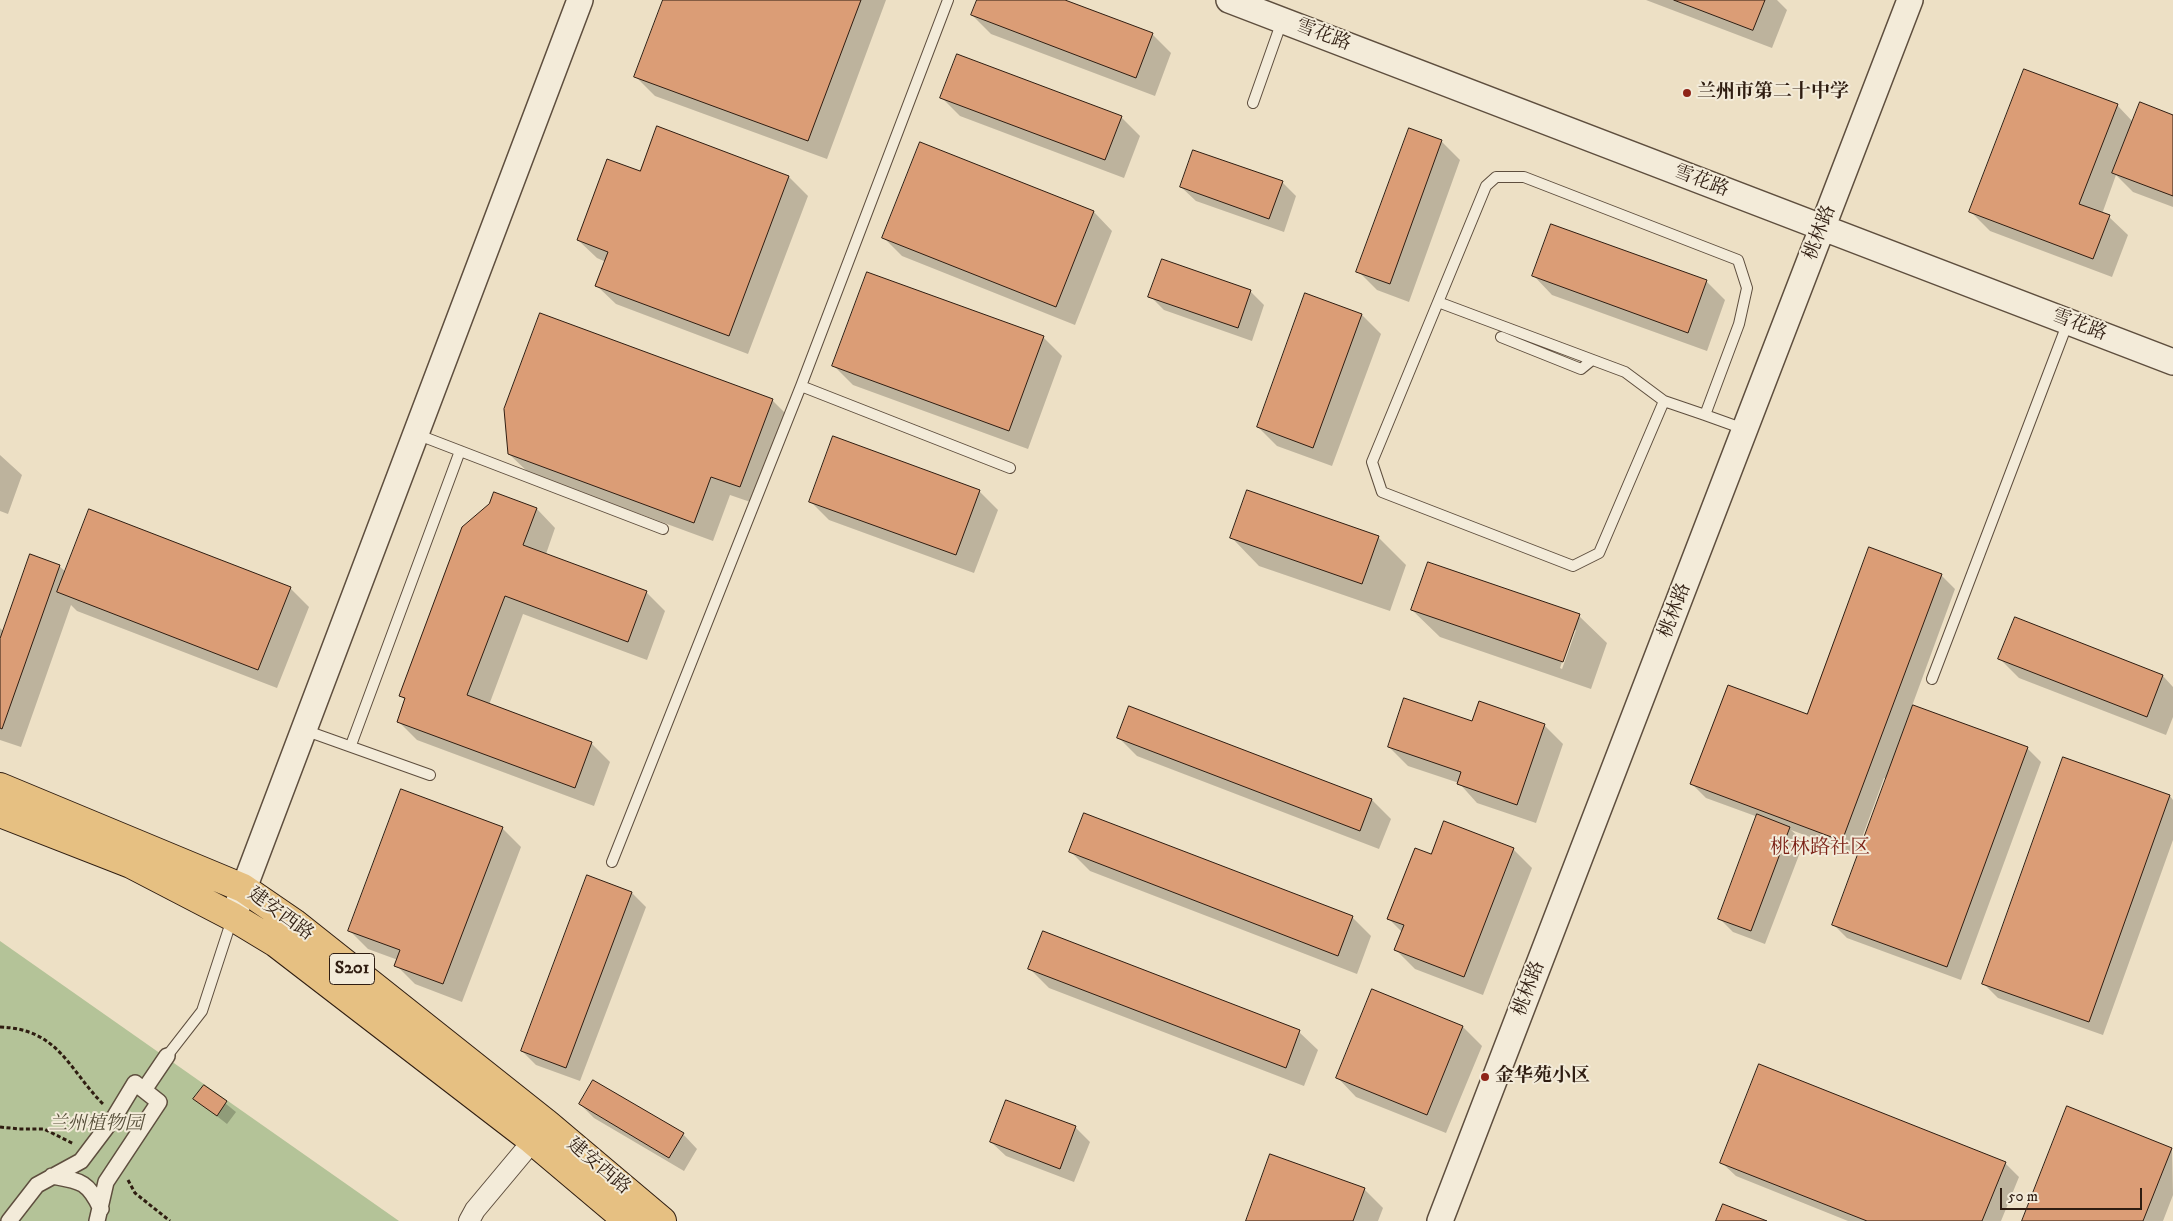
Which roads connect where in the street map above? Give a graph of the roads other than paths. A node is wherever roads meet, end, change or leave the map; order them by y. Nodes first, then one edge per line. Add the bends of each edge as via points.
1 (580, 0) edge
2 (948, 0) edge
3 (1229, 0) edge
4 (1910, 0) edge
5 (1282, 20) junction
6 (1254, 103) dead end
7 (1823, 229) junction
8 (1438, 302) junction
9 (2068, 322) junction
10 (1501, 337) dead end
11 (1592, 360) junction
12 (2173, 362) edge
13 (801, 386) junction
14 (1664, 401) junction
15 (1705, 415) junction
16 (1745, 430) junction
17 (415, 434) junction
18 (460, 451) junction
19 (1010, 468) dead end
20 (663, 528) dead end
21 (1932, 679) dead end
22 (303, 729) junction
23 (351, 745) junction
24 (430, 775) dead end
25 (0, 787) edge
26 (0, 813) edge
27 (612, 862) dead end
28 (243, 888) junction
29 (232, 917) junction
30 (167, 1056) joint
31 (144, 1090) junction
32 (540, 1132) junction
33 (52, 1176) junction
34 (99, 1215) edge
35 (9, 1221) edge
36 (469, 1221) edge
37 (628, 1221) edge
38 (662, 1221) edge
39 (1440, 1221) edge

1 - 17 street
2 - 13 lane
3 - 5 street, 雪花路
4 - 7 street, 桃林路
5 - 6 lane
5 - 7 street, 雪花路
7 - 9 street, 雪花路
7 - 16 street, 桃林路
8 - 11 lane
8 - 14 lane via 1372,462 1382,492 1573,566 1599,553
8 - 15 lane via 1486,186 1496,177 1524,177 1738,260 1747,288 1739,324
9 - 12 street, 雪花路
9 - 21 lane
10 - 11 lane via 1581,369
11 - 14 lane via 1625,372
13 - 19 lane
13 - 27 lane
14 - 15 lane
15 - 16 lane
16 - 39 street, 桃林路
17 - 18 lane
17 - 22 street
18 - 20 lane
18 - 23 lane
22 - 23 lane
22 - 28 street
23 - 24 lane
25 - 28 main road, 建安西路 / S201
26 - 29 main road, 建安西路 / S201 via 131,864
28 - 29 street
28 - 32 main road, 建安西路 / S201 via 302,930
29 - 30 lane via 202,1011
29 - 32 main road, 建安西路 / S201 via 276,943
30 - 31 street
31 - 33 street via 135,1083 81,1161
31 - 34 street via 158,1102 106,1182
32 - 36 street
32 - 37 main road, 建安西路 / S201
32 - 38 main road, 建安西路 / S201
33 - 34 street via 78,1181 93,1191
33 - 35 street via 37,1184

